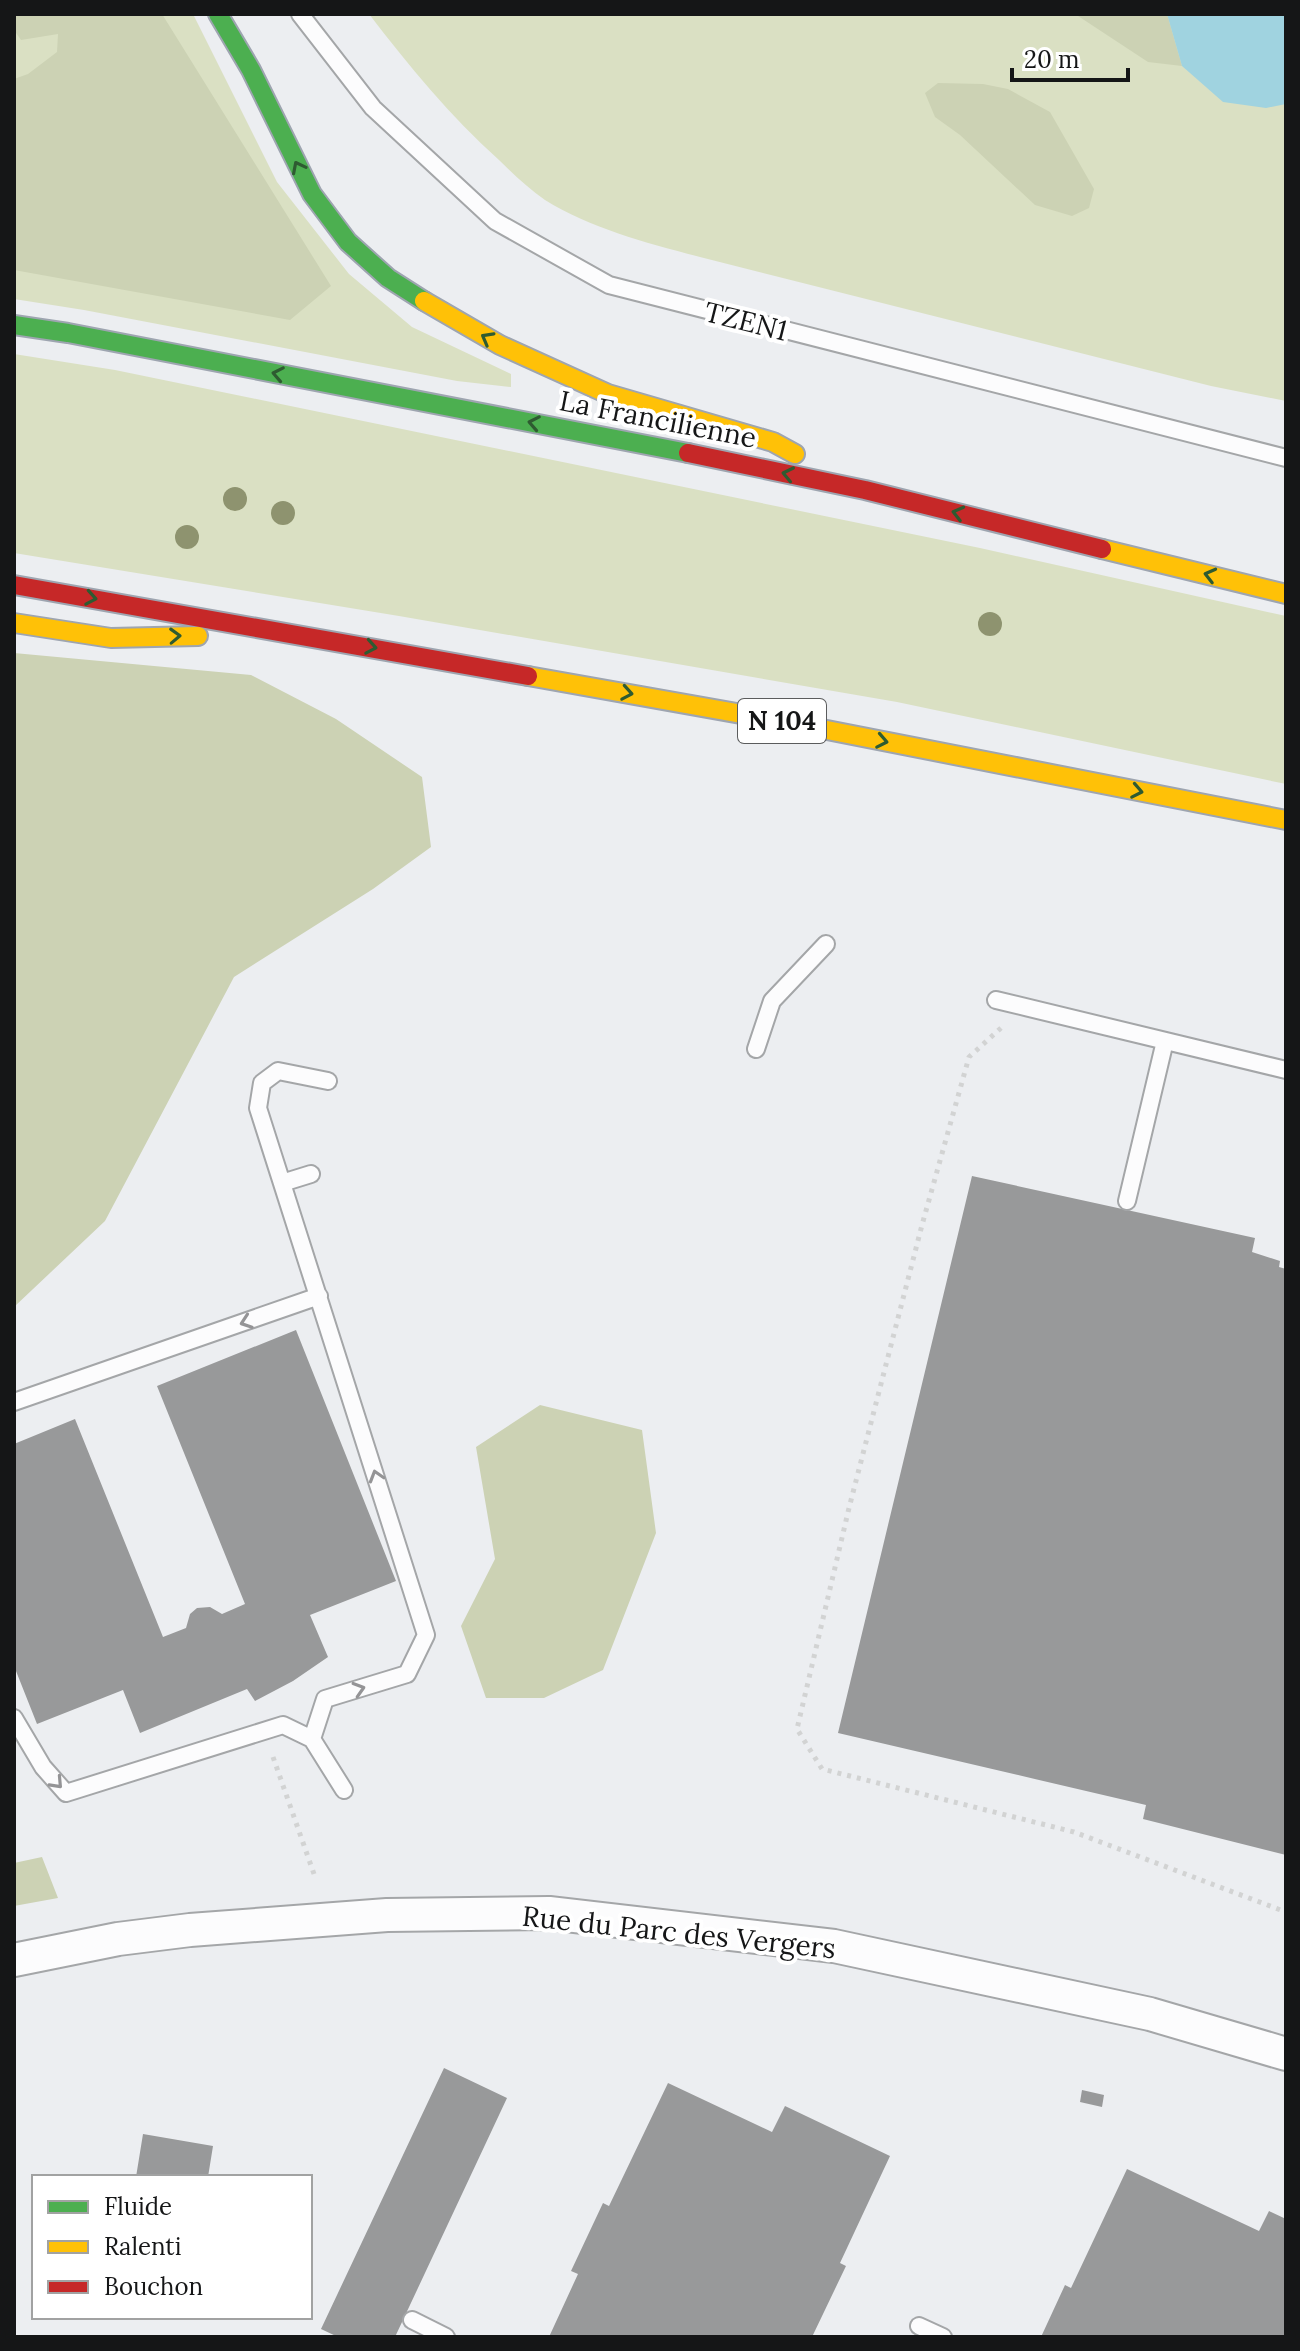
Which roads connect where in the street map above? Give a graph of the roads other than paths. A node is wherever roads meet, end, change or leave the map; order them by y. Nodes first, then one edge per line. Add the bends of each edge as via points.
1 (218, 14) edge
2 (300, 14) edge
3 (14, 325) edge
4 (1286, 458) edge
5 (865, 490) junction
6 (14, 585) edge
7 (1286, 594) edge
8 (14, 623) edge
9 (294, 633) junction
10 (1286, 820) edge
11 (826, 944) dead end
12 (996, 1000) dead end
13 (1165, 1041) junction
14 (756, 1049) dead end
15 (1286, 1070) edge
16 (328, 1081) dead end
17 (311, 1174) dead end
18 (282, 1183) junction
19 (1127, 1201) dead end
20 (319, 1296) junction
21 (14, 1402) edge
22 (14, 1718) edge
23 (312, 1739) junction
24 (344, 1790) dead end
25 (14, 1960) edge
26 (1286, 2054) edge
27 (412, 2320) dead end
28 (919, 2326) dead end
29 (446, 2337) edge
30 (943, 2337) edge

5 -> 1 highway via 773,442 608,394 500,345 388,278 348,242 312,194
2 - 4 lane, TZEN1 via 373,108 495,221 609,285
5 -> 3 highway, La Francilienne
7 -> 5 highway, La Francilienne
6 -> 9 highway, N 104
8 -> 9 highway via 111,638
9 -> 10 highway, N 104
11 - 14 lane via 772,1001
12 - 13 lane
13 - 15 lane
13 - 19 lane
16 - 18 lane via 278,1071 262,1083 258,1108
17 - 18 lane
18 - 20 lane
20 -> 21 lane
23 -> 20 lane via 325,1699 407,1674 426,1635
22 -> 23 lane via 43,1767 66,1793 283,1725
23 - 24 lane
25 - 26 street, Rue du Parc des Vergers via 190,1930 387,1915 549,1913 834,1946 1150,2014
27 - 29 lane
28 - 30 lane

